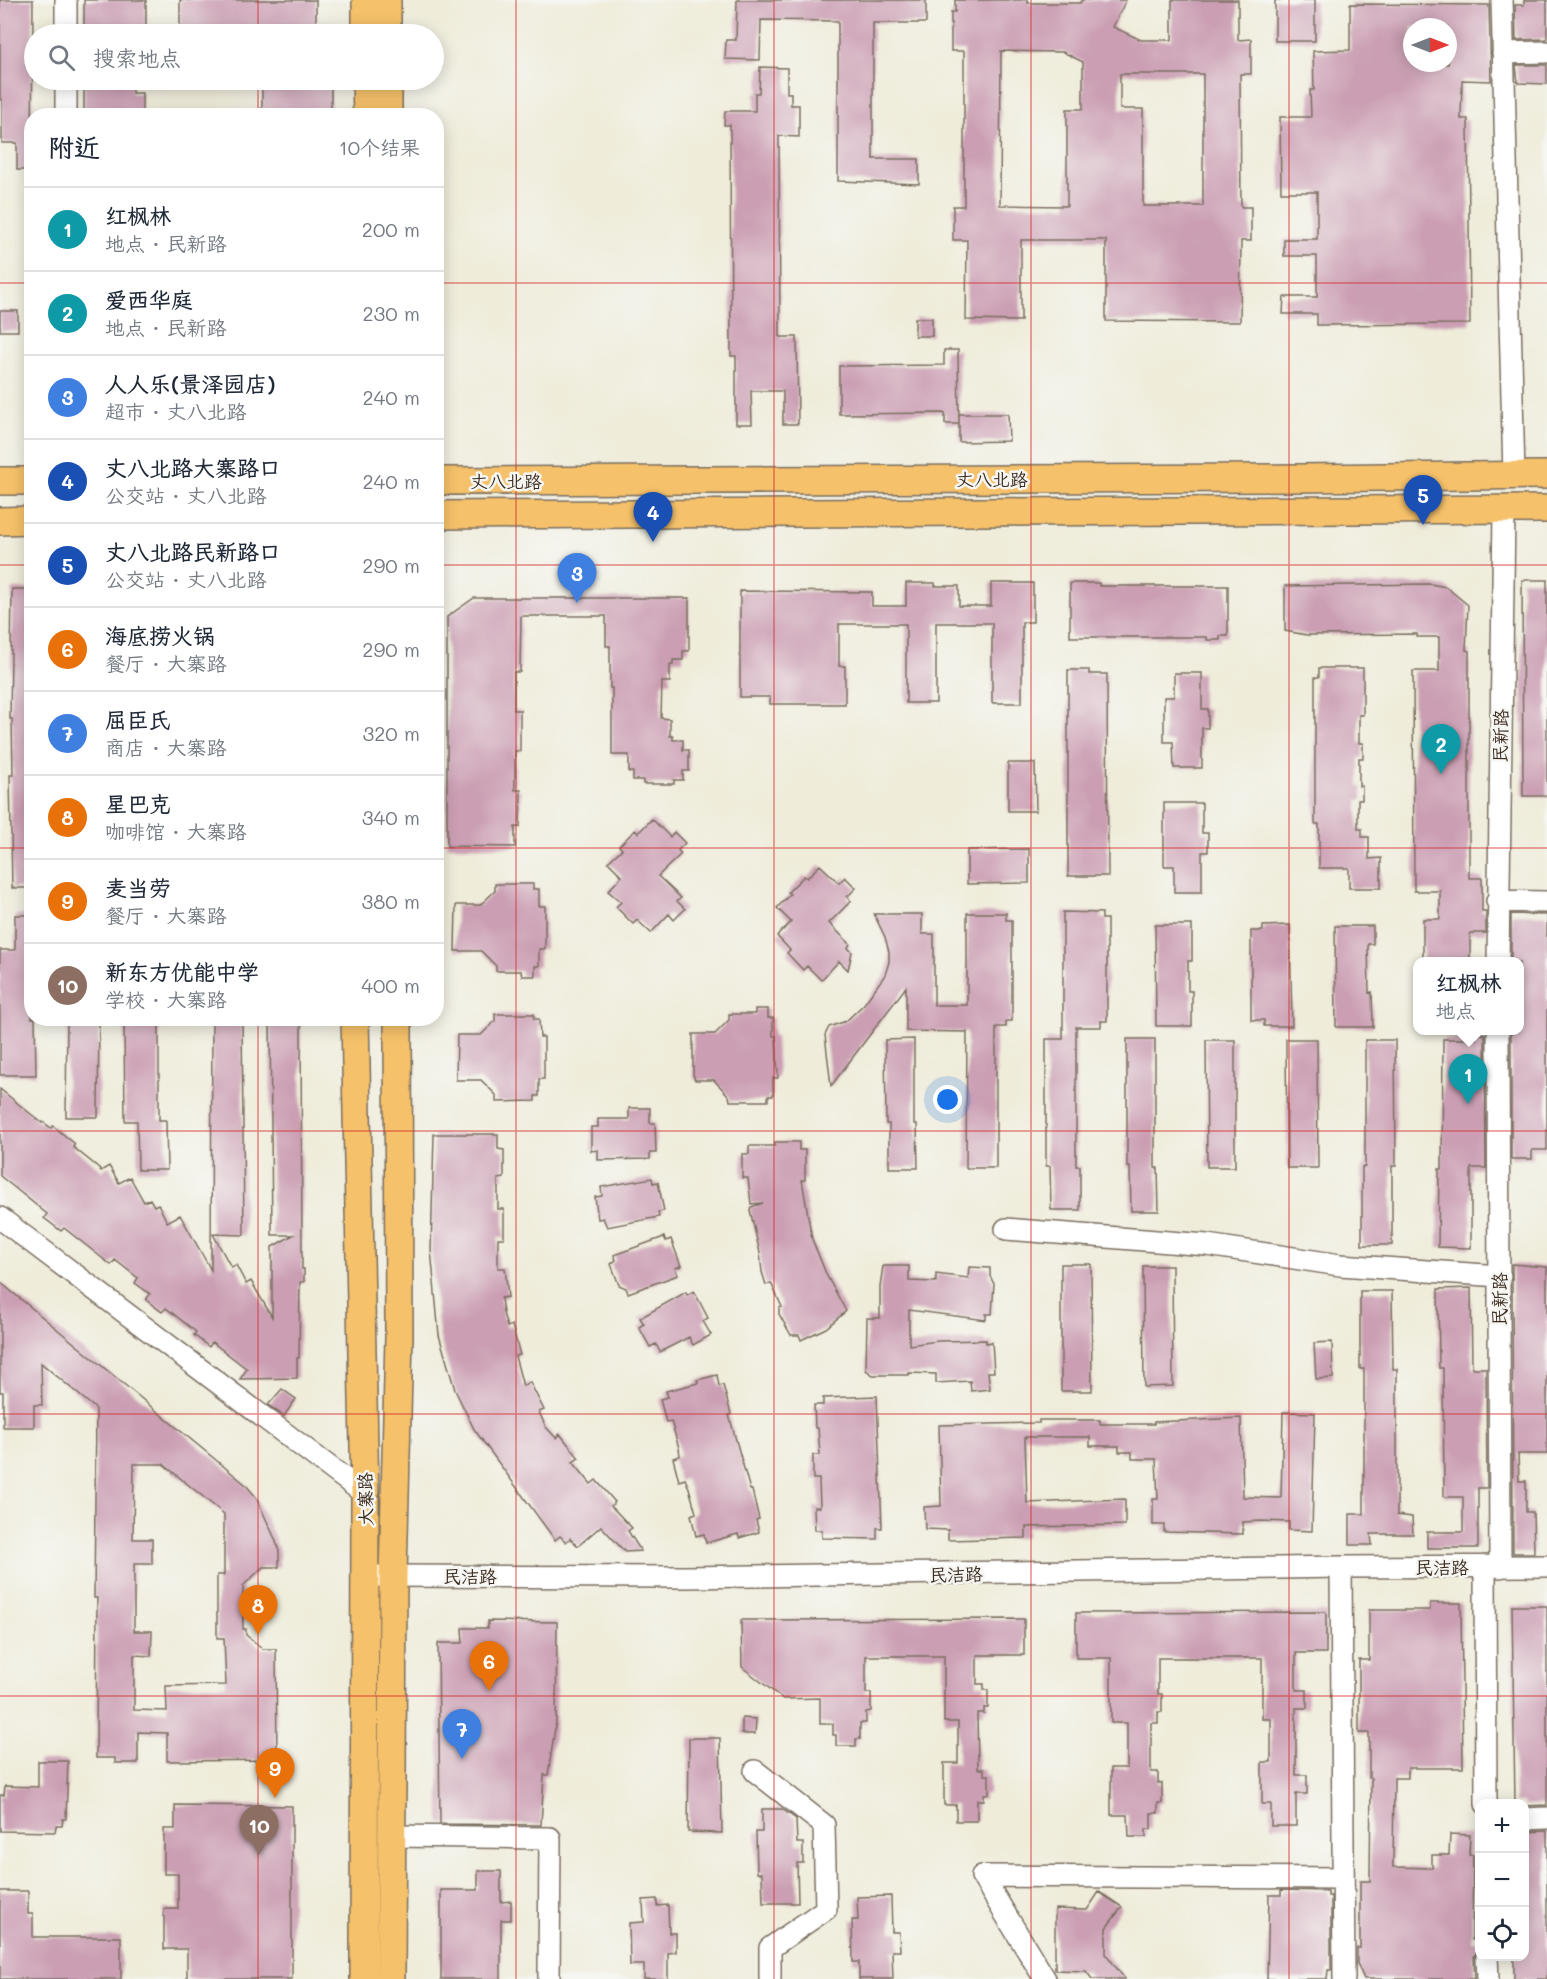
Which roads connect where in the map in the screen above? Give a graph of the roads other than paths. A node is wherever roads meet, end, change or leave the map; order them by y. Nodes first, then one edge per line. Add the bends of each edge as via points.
1 (66, 0) edge
2 (366, 0) edge
3 (387, 0) edge
4 (1502, 0) edge
5 (66, 24) edge
6 (366, 24) edge
7 (387, 24) edge
8 (1547, 52) edge
9 (1503, 53) junction
10 (66, 90) edge
11 (366, 90) edge
12 (388, 90) edge
13 (66, 108) edge
14 (367, 108) edge
15 (388, 108) edge
16 (1547, 475) edge
17 (1514, 476) junction
18 (0, 481) edge
19 (24, 481) edge
20 (444, 481) edge
21 (1547, 509) edge
22 (1503, 510) junction
23 (444, 515) edge
24 (0, 520) edge
25 (24, 520) edge
26 (1497, 901) junction
27 (1547, 902) edge
28 (1498, 957) edge
29 (355, 1026) edge
30 (398, 1026) edge
31 (1498, 1035) edge
32 (0, 1218) edge
33 (1006, 1229) dead end
34 (1500, 1276) junction
35 (365, 1494) junction
36 (1547, 1566) edge
37 (1341, 1567) junction
38 (1492, 1567) junction
39 (365, 1575) junction
40 (393, 1576) junction
41 (755, 1771) dead end
42 (1486, 1799) edge
43 (1547, 1818) edge
44 (1529, 1819) edge
45 (392, 1836) junction
46 (1343, 1878) junction
47 (1487, 1961) edge
48 (364, 1979) edge
49 (391, 1979) edge
50 (549, 1979) edge
51 (770, 1979) edge
52 (1045, 1979) edge
53 (1344, 1979) edge
54 (1488, 1979) edge

1 - 5 street
2 - 6 main road
3 - 7 main road
4 - 9 street
8 - 9 street
9 - 17 street
10 - 13 street
11 - 14 main road
12 - 15 main road
16 - 17 main road, 丈八北路
17 - 20 main road, 丈八北路
18 - 19 main road
21 - 22 main road, 丈八北路
22 - 23 main road, 丈八北路
22 - 26 street, 民新路
24 - 25 main road
26 - 27 street
26 - 28 street, 民新路
29 - 35 main road, 大寨路
30 - 40 main road, 大寨路 via 399,1337
31 - 34 street, 民新路
32 - 35 street
33 - 34 street via 1207,1245 1340,1265
34 - 38 street, 民新路
35 - 39 main road, 大寨路
36 - 38 street, 民洁路
37 - 38 street, 民洁路
37 - 40 street, 民洁路 via 795,1576
37 - 46 street
38 - 42 street, 民新路
39 - 40 street, 民洁路
39 - 48 main road, 大寨路
40 - 45 main road, 大寨路
41 - 51 street via 824,1825 826,1909 770,1948
43 - 44 street
45 - 49 main road, 大寨路
45 - 50 street via 550,1838
46 - 52 street via 982,1876
46 - 53 street
47 - 54 street

